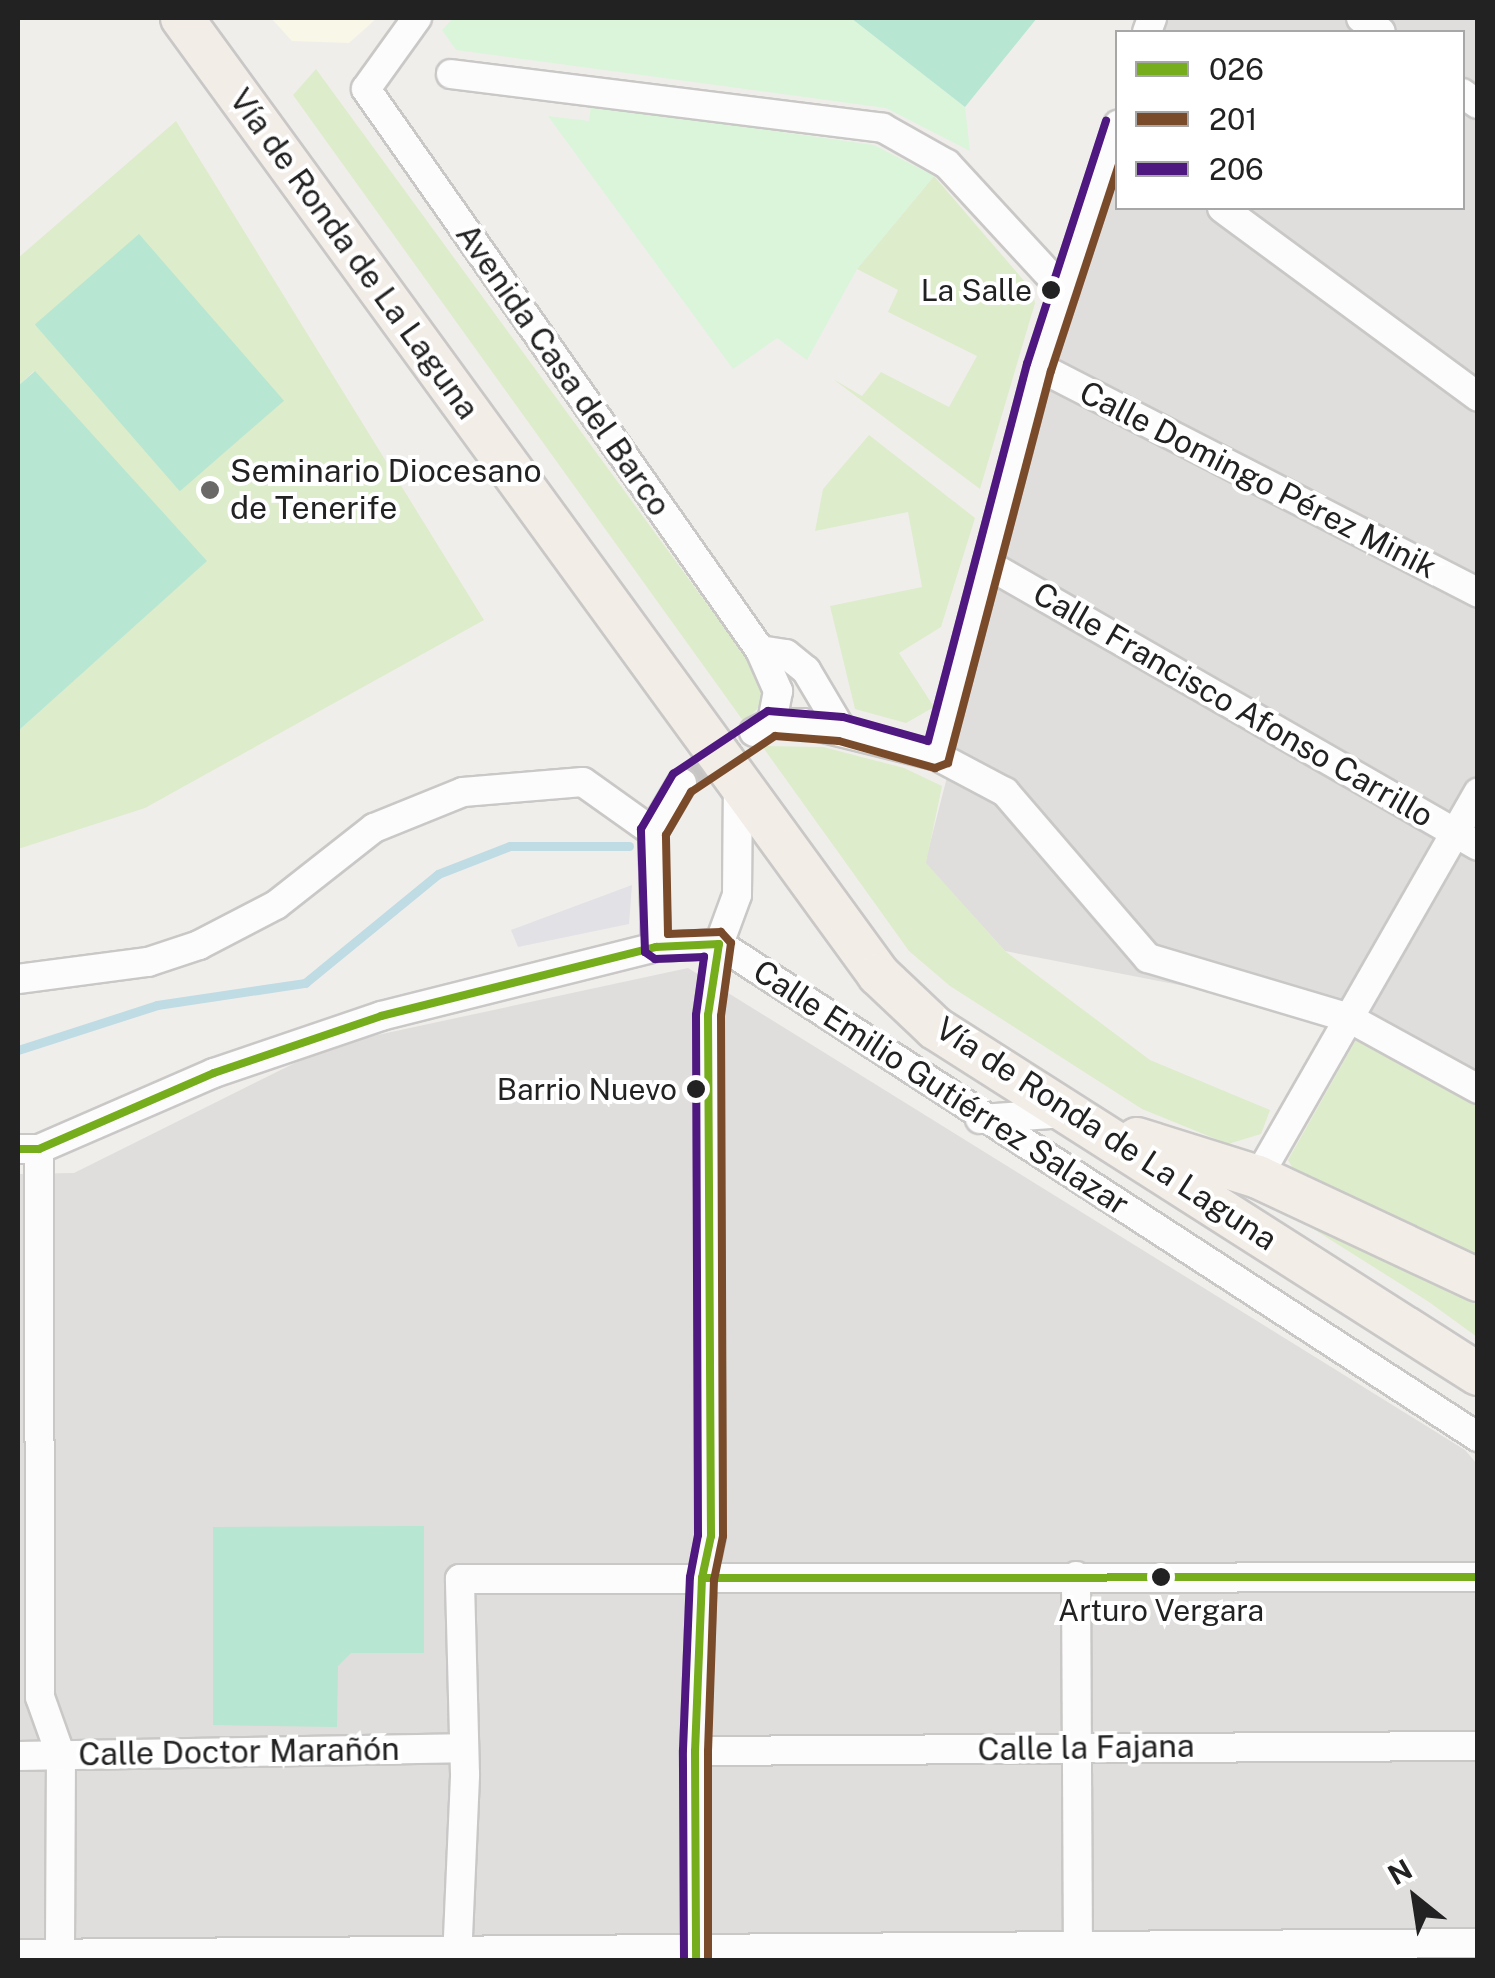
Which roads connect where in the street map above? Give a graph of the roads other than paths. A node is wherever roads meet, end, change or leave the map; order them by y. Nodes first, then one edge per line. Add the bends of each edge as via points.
1 (182, 18) edge
2 (416, 18) edge
3 (451, 74) dead end
4 (1115, 135) edge
5 (1225, 210) edge
6 (1064, 291) junction
7 (1039, 368) junction
8 (1478, 396) edge
9 (987, 564) junction
10 (1478, 593) edge
11 (760, 650) junction
12 (841, 729) junction
13 (938, 756) junction
14 (682, 783) tunnel mouth
15 (738, 784) junction
16 (1478, 792) edge
17 (654, 832) junction
18 (1466, 839) edge
19 (718, 944) junction
20 (656, 947) junction
21 (18, 980) edge
22 (1349, 1018) junction
23 (1478, 1089) edge
24 (1071, 1117) junction
25 (980, 1119) junction
26 (28, 1149) edge
27 (1258, 1177) junction
28 (1478, 1280) edge
29 (1478, 1374) edge
30 (1478, 1437) edge
31 (1076, 1576) junction
32 (1478, 1577) edge
33 (702, 1578) junction
34 (1478, 1746) edge
35 (462, 1748) junction
36 (1078, 1748) junction
37 (695, 1751) junction
38 (18, 1756) edge
39 (61, 1756) junction
40 (1478, 1944) edge
41 (1080, 1953) edge
42 (18, 1954) edge
43 (60, 1954) junction
44 (198, 1956) edge
45 (458, 1957) edge
46 (697, 1957) edge

1 - 15 main road, Vía de Ronda de La Laguna
2 - 11 street, Avenida Casa del Barco via 366,89
3 - 6 street via 882,128 947,164
4 - 6 street
5 - 8 street
6 - 7 street
7 - 9 street
7 - 10 street, Calle Domingo Pérez Minik
9 - 13 street
9 - 18 street, Calle Francisco Afonso Carrillo
11 - 12 street via 786,654 806,670
11 - 12 street, Avenida Casa del Barco via 778,691 763,728
12 - 13 street
13 - 22 street via 1006,792 1148,958
14 - 17 street
15 - 19 street via 737,894
15 - 24 main road, Vía de Ronda de La Laguna via 879,976 936,1028
16 - 18 street
17 - 20 street
17 - 21 street via 583,782 463,792 374,828 276,905 199,946 148,962
18 - 22 street
19 - 20 street, Calle Emilio Gutiérrez Salazar
19 - 25 street, Calle Emilio Gutiérrez Salazar
19 - 33 street via 708,1015 712,1536
20 - 26 street, Calle Emilio Gutiérrez Salazar via 381,1016 214,1073
22 - 23 street
22 - 27 street
24 - 25 street
24 - 27 main road
24 - 29 main road, Vía de Ronda de La Laguna
25 - 30 street, Calle Emilio Gutiérrez Salazar
26 - 39 street via 40,1697
27 - 28 main road
31 - 32 street
31 - 33 street
31 - 36 street
33 - 35 street via 460,1580
33 - 37 street
34 - 36 street, Calle la Fajana
35 - 39 street, Calle Doctor Marañón
35 - 45 street
36 - 37 street, Calle la Fajana
36 - 41 street
37 - 46 street
38 - 39 street, Calle Doctor Marañón
39 - 43 street
40 - 41 street
41 - 46 street
42 - 43 street
43 - 44 street
44 - 45 street
45 - 46 street

